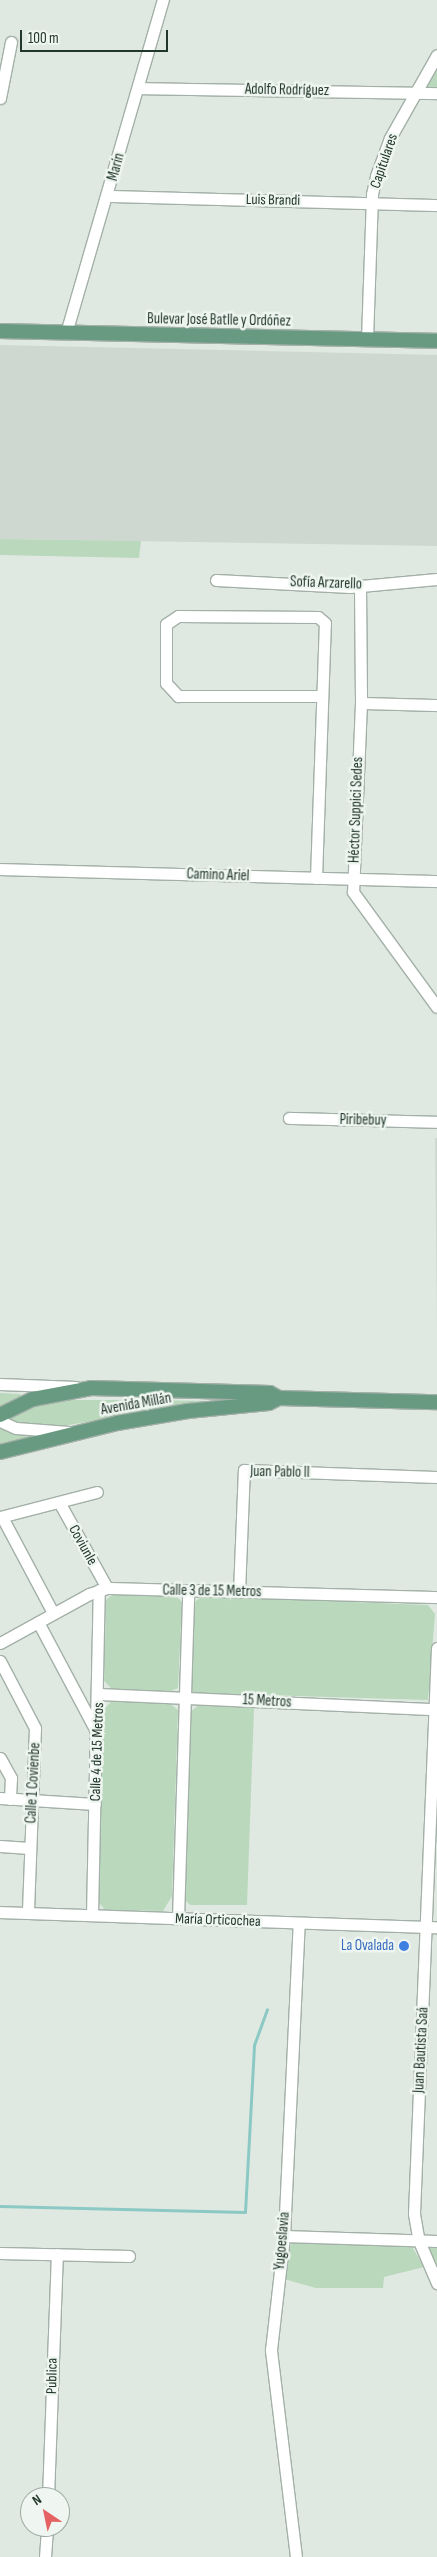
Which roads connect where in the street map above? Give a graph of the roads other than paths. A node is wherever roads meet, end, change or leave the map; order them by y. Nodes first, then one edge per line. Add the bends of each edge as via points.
1 (163, 0) edge
2 (11, 42) dead end
3 (437, 55) edge
4 (138, 88) junction
5 (415, 93) junction
6 (437, 93) edge
7 (0, 98) edge
8 (108, 196) junction
9 (372, 203) junction
10 (437, 205) edge
11 (0, 331) edge
12 (66, 333) junction
13 (367, 339) junction
14 (437, 341) edge
15 (437, 579) edge
16 (216, 580) dead end
17 (360, 585) junction
18 (322, 696) junction
19 (361, 703) junction
20 (437, 705) edge
21 (0, 869) edge
22 (316, 878) junction
23 (353, 879) junction
24 (437, 881) edge
25 (437, 1007) edge
26 (289, 1118) dead end
27 (437, 1122) edge
28 (0, 1384) edge
29 (90, 1388) junction
30 (279, 1398) junction
31 (437, 1402) edge
32 (0, 1415) edge
33 (0, 1421) edge
34 (80, 1432) junction
35 (0, 1452) edge
36 (437, 1477) edge
37 (97, 1492) dead end
38 (59, 1502) junction
39 (1, 1517) edge
40 (103, 1589) junction
41 (188, 1591) junction
42 (239, 1592) junction
43 (437, 1597) edge
44 (53, 1613) junction
45 (38, 1622) junction
46 (0, 1643) edge
47 (437, 1648) edge
48 (0, 1661) edge
49 (99, 1694) junction
50 (184, 1697) junction
51 (435, 1709) junction
52 (97, 1733) junction
53 (0, 1758) edge
54 (5, 1798) edge
55 (33, 1799) junction
56 (95, 1804) junction
57 (0, 1846) edge
58 (29, 1848) junction
59 (0, 1912) edge
60 (28, 1913) junction
61 (92, 1914) junction
62 (178, 1918) junction
63 (299, 1923) junction
64 (432, 1927) edge
65 (284, 2236) junction
66 (419, 2241) junction
67 (437, 2241) edge
68 (0, 2253) edge
69 (58, 2254) junction
70 (129, 2256) dead end
71 (437, 2283) edge
72 (48, 2487) edge
73 (47, 2537) edge
74 (46, 2557) edge
75 (296, 2557) edge

1 - 4 street, Marín
2 - 7 street
3 - 5 street, Capitulares
4 - 5 street, Adolfo Rodríguez
4 - 8 street, Marín
5 - 6 street, Adolfo Rodríguez
5 - 9 street, Capitulares via 384,152
8 - 9 street, Luis Brandi
8 - 12 street, Marín
9 - 10 street, Luis Brandi
9 - 13 street, Capitulares
11 - 12 main road, Bulevar José Batlle y Ordóñez
12 - 13 main road, Bulevar José Batlle y Ordóñez
13 - 14 main road, Bulevar José Batlle y Ordóñez
15 - 17 street, Sofía Arzarello
16 - 17 street, Sofía Arzarello
17 - 19 street, Héctor Suppici Sedes
18 - 18 street via 325,623 318,617 178,616 166,624 166,683 178,696
18 - 22 street
19 - 20 street
19 - 23 street, Héctor Suppici Sedes
21 - 22 street, Camino Ariel
22 - 23 street, Camino Ariel
23 - 24 street, Camino Ariel
23 - 25 street, Héctor Suppici Sedes via 353,892
26 - 27 street, Piribebuy
28 - 29 street, Avenida Millán
29 - 30 main road, Avenida Millán via 270,1393
29 - 32 main road via 33,1399
30 - 31 main road, Avenida Millán
30 - 34 main road, Avenida Millán via 269,1404 188,1411
33 - 34 street, Avenida Millán via 37,1431
34 - 35 main road
36 - 42 street, Juan Pablo II via 244,1470
37 - 38 street
38 - 39 street
38 - 40 street, Coviunle
39 - 44 street
40 - 41 street, Calle 3 de 15 Metros
40 - 44 street, Calle 3 de 15 Metros
40 - 49 street, Calle 4 de 15 Metros
41 - 42 street, Calle 3 de 15 Metros
41 - 50 street
42 - 43 street, Calle 3 de 15 Metros
44 - 45 street, Calle 3 de 15 Metros
45 - 46 street, Calle 3 de 15 Metros
45 - 52 street
47 - 51 street, Juan Bautista Saá
48 - 55 street, Calle 1 Covienbe via 35,1728
49 - 50 street, 15 Metros
49 - 52 street, Calle 4 de 15 Metros
50 - 51 street, 15 Metros
50 - 62 street
51 - 64 street, Juan Bautista Saá
52 - 56 street, Calle 4 de 15 Metros
53 - 54 street via 10,1778
54 - 55 street
55 - 56 street
55 - 58 street, Calle 1 Covienbe
56 - 61 street, Calle 4 de 15 Metros
57 - 58 street
58 - 60 street, Calle 1 Covienbe
59 - 60 street, María Orticochea
60 - 61 street, María Orticochea
61 - 62 street, María Orticochea
62 - 63 street, María Orticochea
63 - 64 street, María Orticochea
63 - 65 street, Yugoeslavia
64 - 66 street, Juan Bautista Saá via 414,2214
65 - 66 street
65 - 75 street, Yugoeslavia via 270,2350
66 - 67 street
66 - 71 street, Juan Bautista Saá
68 - 69 street
69 - 70 street
69 - 72 street, Publica
73 - 74 street

